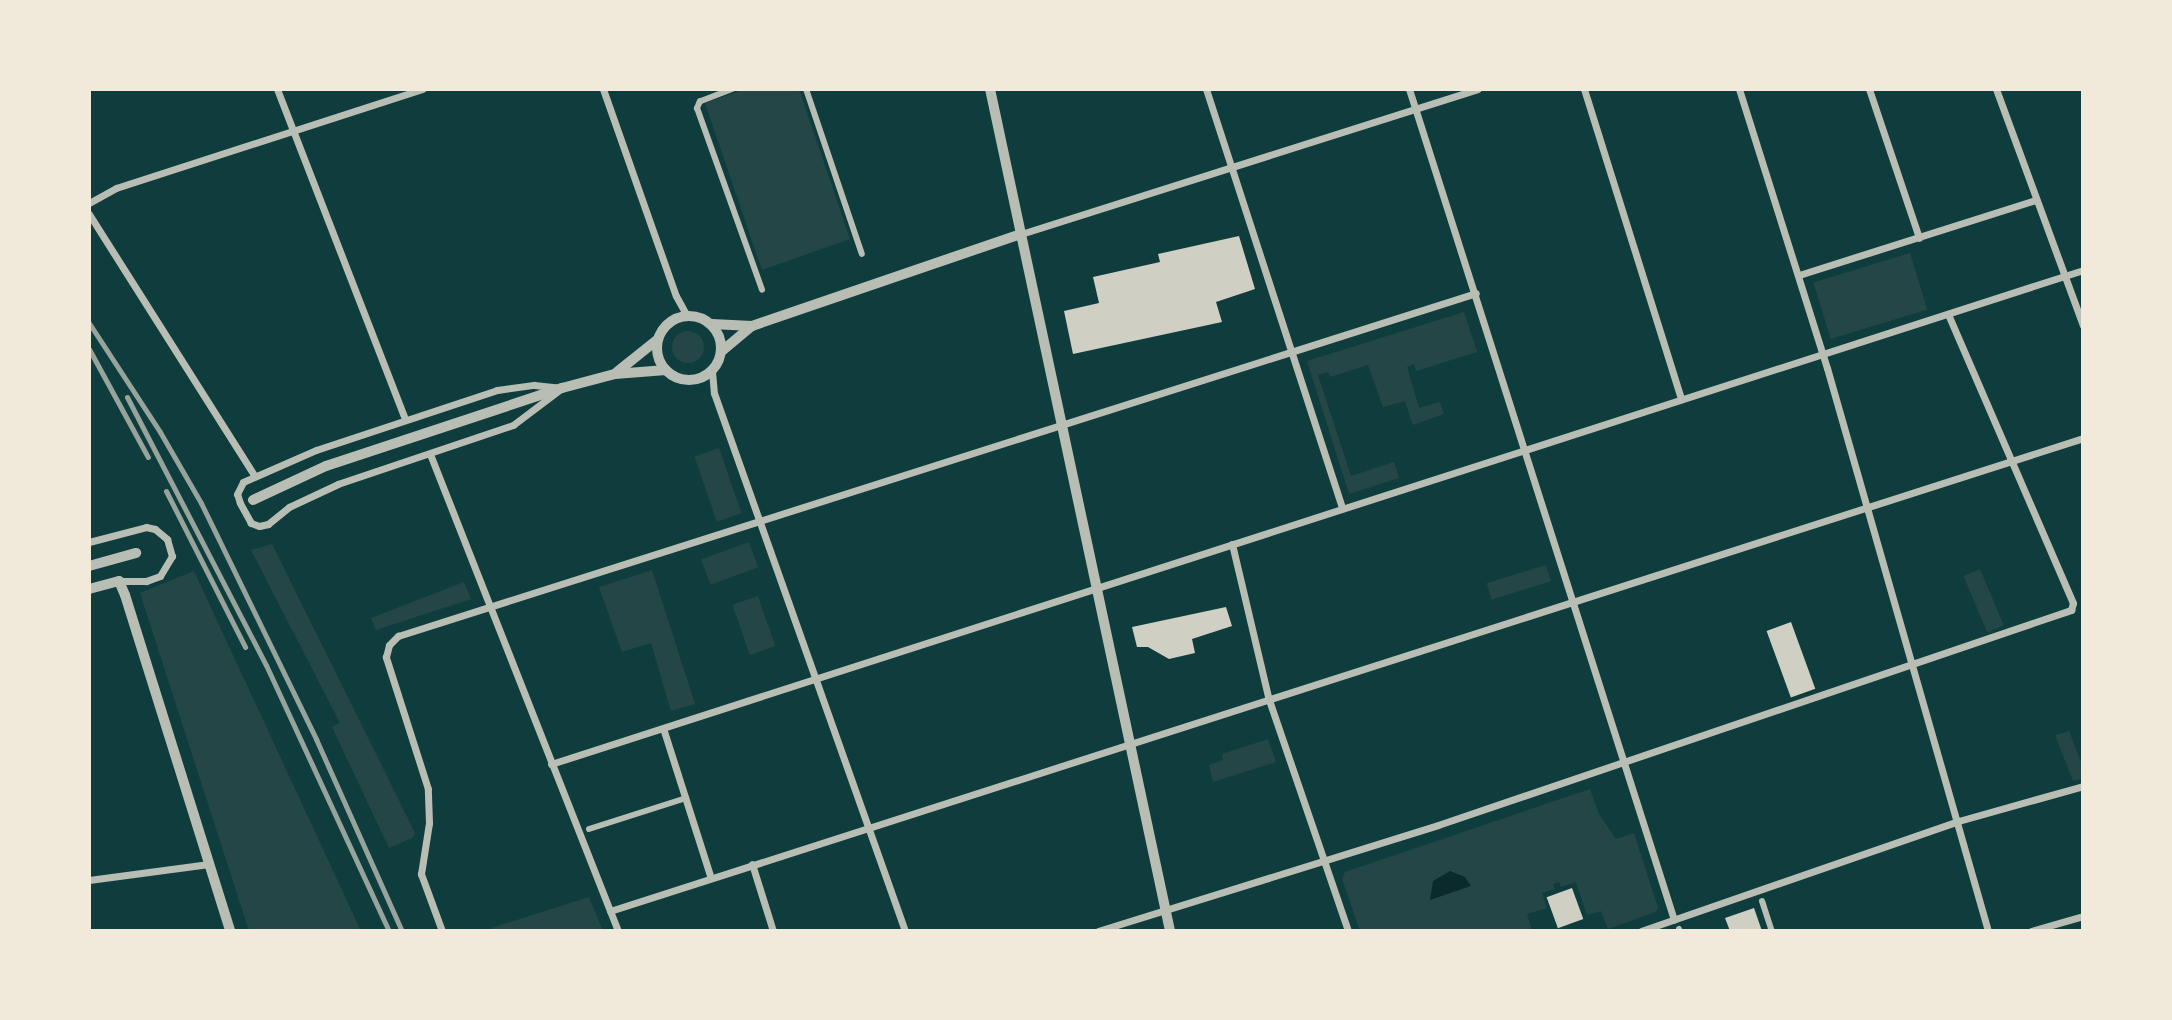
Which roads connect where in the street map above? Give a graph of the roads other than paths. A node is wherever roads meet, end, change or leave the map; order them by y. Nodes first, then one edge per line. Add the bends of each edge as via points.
1 (277, 89) edge
2 (422, 89) edge
3 (603, 89) edge
4 (733, 89) edge
5 (806, 89) edge
6 (990, 89) edge
7 (1206, 89) edge
8 (1409, 89) edge
9 (1478, 89) edge
10 (1584, 89) edge
11 (1739, 89) edge
12 (1869, 89) edge
13 (1996, 89) edge
14 (1416, 109) junction
15 (293, 131) junction
16 (1231, 167) junction
17 (2036, 200) junction
18 (89, 204) edge
19 (89, 214) edge
20 (1021, 234) junction
21 (1919, 238) junction
22 (862, 254) dead end
23 (2083, 270) edge
24 (1799, 275) junction
25 (2064, 275) junction
26 (761, 290) dead end
27 (1476, 293) junction
28 (1948, 314) junction
29 (687, 316) junction
30 (712, 324) junction
31 (2083, 325) edge
32 (752, 326) junction
33 (658, 339) junction
34 (722, 351) junction
35 (1290, 351) junction
36 (1823, 354) junction
37 (666, 370) junction
38 (712, 371) junction
39 (615, 374) junction
40 (562, 388) junction
41 (1681, 400) junction
42 (405, 419) junction
43 (1062, 424) junction
44 (2083, 438) edge
45 (1526, 449) junction
46 (430, 454) junction
47 (2013, 461) junction
48 (254, 475) junction
49 (253, 500) dead end
50 (1867, 507) junction
51 (1342, 508) junction
52 (760, 521) junction
53 (89, 542) edge
54 (1233, 544) junction
55 (136, 553) dead end
56 (89, 566) edge
57 (119, 582) junction
58 (1097, 587) junction
59 (89, 589) edge
60 (1572, 602) junction
61 (489, 607) junction
62 (1912, 665) junction
63 (814, 678) junction
64 (1269, 700) junction
65 (663, 727) junction
66 (1130, 745) junction
67 (551, 764) junction
68 (1623, 764) junction
69 (2083, 786) edge
70 (687, 798) junction
71 (1955, 822) junction
72 (868, 827) junction
73 (589, 829) dead end
74 (1325, 862) junction
75 (209, 864) junction
76 (752, 864) junction
77 (711, 878) junction
78 (89, 880) edge
79 (1762, 901) dead end
80 (1166, 910) junction
81 (611, 911) junction
82 (2083, 916) edge
83 (1674, 920) junction
84 (230, 931) edge
85 (442, 931) edge
86 (618, 931) edge
87 (773, 931) edge
88 (905, 931) edge
89 (1098, 931) edge
90 (1170, 931) edge
91 (1348, 931) edge
92 (1641, 931) edge
93 (1772, 931) edge
94 (1988, 931) edge
95 (2031, 931) edge

1 - 15 street
2 - 15 street
3 - 29 street
4 - 26 street via 700,101 697,108
5 - 22 street
6 - 20 street
7 - 16 street
8 - 14 street
9 - 14 street
10 - 41 street
11 - 24 street
12 - 21 street
13 - 17 street
14 - 16 street
14 - 27 street
15 - 18 street via 116,188
15 - 42 street
16 - 20 street
16 - 35 street
17 - 21 street
17 - 25 street
19 - 48 street
20 - 32 street
20 - 43 street
21 - 24 street
23 - 25 street
24 - 36 street
25 - 28 street
25 - 31 street
27 - 35 street
27 - 45 street
28 - 36 street
28 - 47 street
29 - 30 street
29 - 33 street via 667,324
30 - 32 street
30 - 34 street
32 - 34 street
33 - 37 street via 659,361
33 - 39 street
34 - 38 street
35 - 43 street
35 - 51 street
36 - 41 street
36 - 50 street
37 - 38 street via 690,380
37 - 39 street
38 - 52 street via 714,393
39 - 40 street
40 - 42 street via 515,386
40 - 46 street via 513,425
40 - 49 street via 326,466
41 - 45 street
42 - 48 street
43 - 52 street
43 - 58 street
44 - 47 street
45 - 51 street
45 - 60 street
46 - 48 street via 311,495 259,526 244,513 237,494 243,482
46 - 61 street
47 - 50 street
47 - 62 street via 2073,603 2066,613
50 - 60 street
50 - 62 street
51 - 54 street
52 - 61 street
52 - 63 street
53 - 57 street via 146,527 167,539 172,556 160,576
54 - 58 street
54 - 64 street
55 - 56 street
57 - 59 street
57 - 75 street
58 - 63 street
58 - 66 street
60 - 64 street
60 - 68 street
61 - 67 street
61 - 85 street via 398,636 386,657 428,789 429,823 421,874
62 - 68 street
62 - 71 street
63 - 65 street
63 - 72 street
64 - 66 street
64 - 74 street
65 - 67 street
65 - 70 street
66 - 72 street
66 - 80 street
67 - 81 street
68 - 74 street
68 - 83 street
69 - 71 street
70 - 73 street
70 - 77 street
71 - 83 street
71 - 94 street
72 - 76 street
72 - 88 street
74 - 80 street
74 - 91 street
75 - 78 street
75 - 84 street
76 - 77 street
76 - 87 street
77 - 81 street
79 - 93 street
80 - 89 street
80 - 90 street
81 - 86 street
82 - 95 street
83 - 92 street

